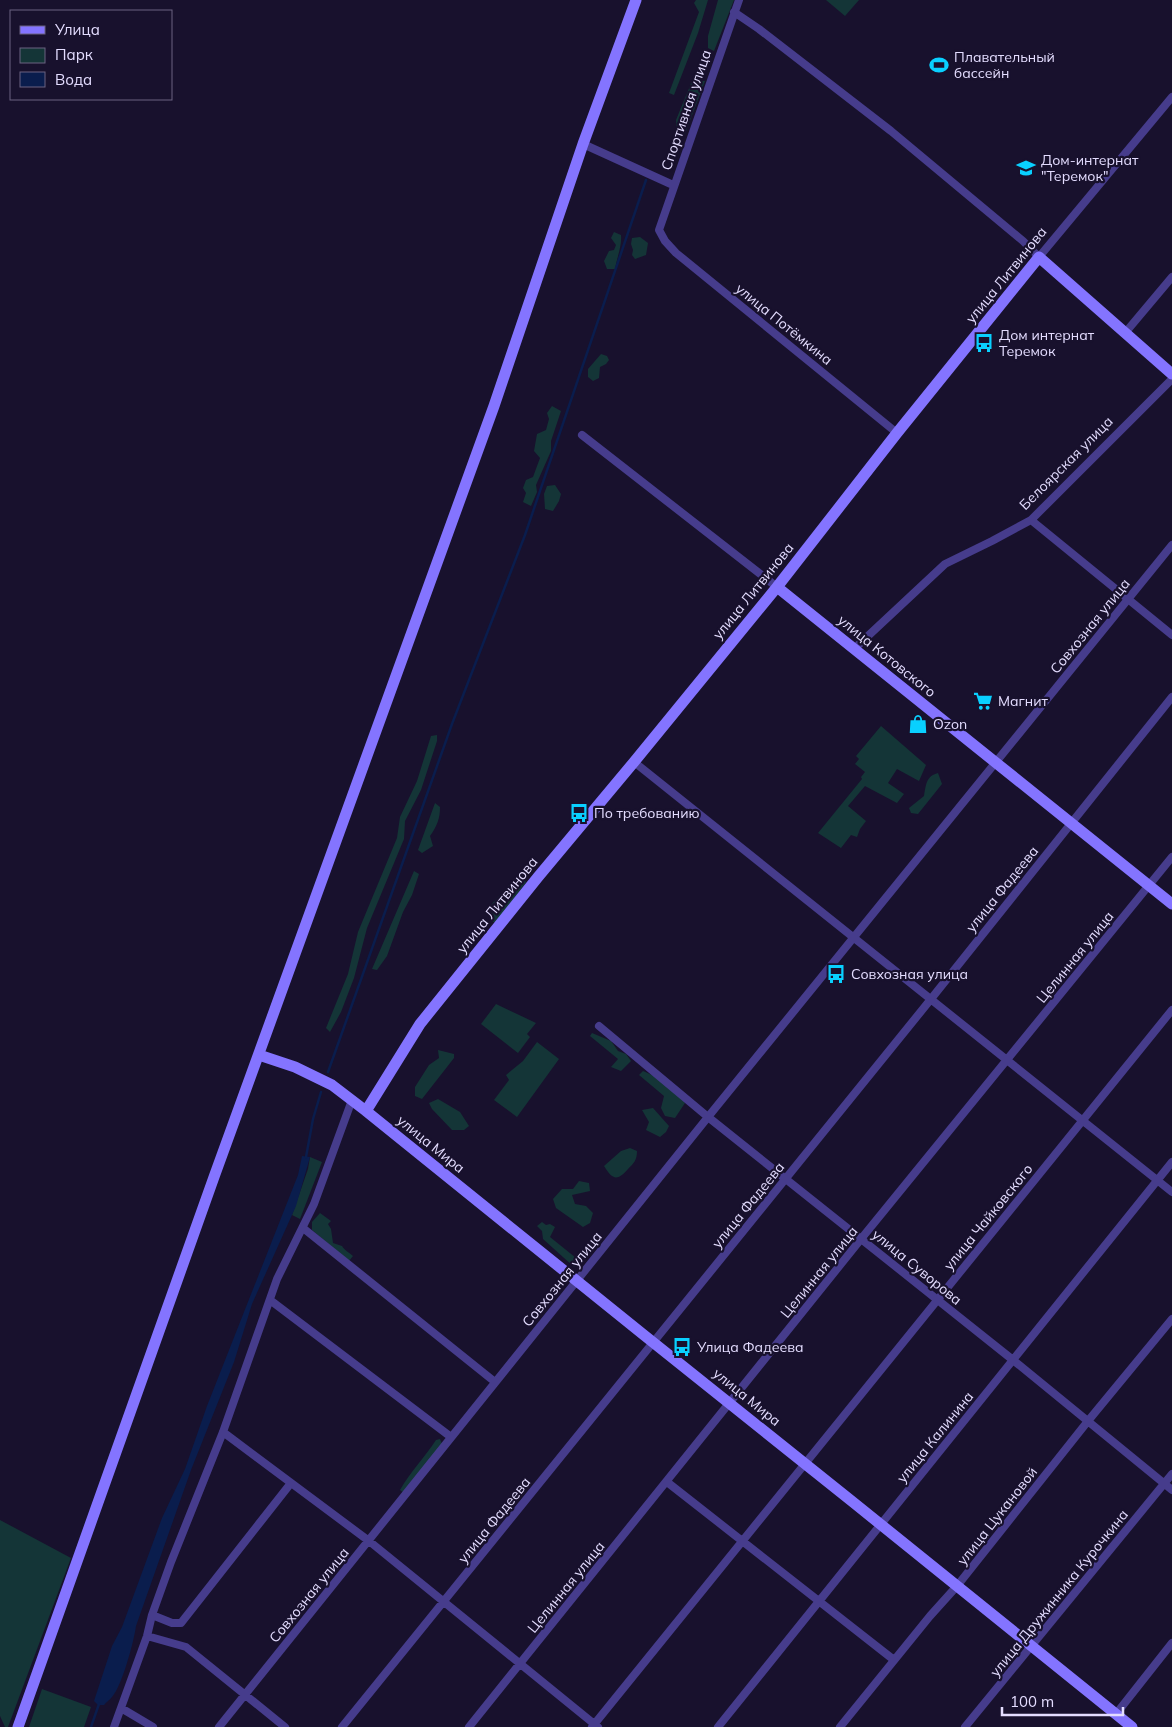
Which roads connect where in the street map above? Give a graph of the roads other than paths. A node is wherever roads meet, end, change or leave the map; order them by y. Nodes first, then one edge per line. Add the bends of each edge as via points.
1 (636, 0) edge
2 (739, 0) edge
3 (734, 12) junction
4 (1172, 97) edge
5 (583, 144) junction
6 (673, 185) junction
7 (659, 230) joint
8 (1039, 257) junction
9 (1172, 277) edge
10 (1125, 332) junction
11 (1172, 374) edge
12 (1172, 378) edge
13 (898, 433) junction
14 (582, 435) dead end
15 (1031, 520) junction
16 (1172, 545) edge
17 (777, 587) junction
18 (1127, 599) junction
19 (1172, 635) edge
20 (854, 649) junction
21 (1172, 697) edge
22 (634, 762) junction
23 (996, 763) junction
24 (1071, 823) junction
25 (1172, 857) edge
26 (1149, 885) junction
27 (1172, 904) edge
28 (853, 937) junction
29 (931, 999) junction
30 (1172, 1010) edge
31 (599, 1026) dead end
32 (259, 1055) junction
33 (1007, 1061) junction
34 (352, 1100) junction
35 (366, 1110) junction
36 (708, 1117) junction
37 (1083, 1121) junction
38 (1172, 1162) edge
39 (786, 1178) junction
40 (1157, 1180) junction
41 (1172, 1192) edge
42 (303, 1228) junction
43 (862, 1239) junction
44 (576, 1282) junction
45 (937, 1299) junction
46 (270, 1300) junction
47 (1172, 1318) edge
48 (654, 1342) junction
49 (1013, 1360) junction
50 (495, 1382) junction
51 (731, 1403) junction
52 (1088, 1421) junction
53 (223, 1432) junction
54 (452, 1437) junction
55 (806, 1463) junction
56 (1172, 1474) edge
57 (667, 1482) junction
58 (291, 1483) junction
59 (1164, 1484) junction
60 (1172, 1490) edge
61 (881, 1524) junction
62 (369, 1541) junction
63 (743, 1541) junction
64 (957, 1586) junction
65 (443, 1601) junction
66 (819, 1601) junction
67 (152, 1615) junction
68 (147, 1636) junction
69 (1172, 1643) edge
70 (1031, 1645) junction
71 (894, 1660) junction
72 (521, 1663) junction
73 (245, 1694) junction
74 (121, 1708) junction
75 (1116, 1714) junction
76 (595, 1726) edge
77 (18, 1727) edge
78 (114, 1727) edge
79 (153, 1727) edge
80 (219, 1727) edge
81 (285, 1727) edge
82 (342, 1727) edge
83 (469, 1727) edge
84 (718, 1727) edge
85 (840, 1727) edge
86 (965, 1727) edge
87 (1132, 1727) edge

1 - 5 main road
2 - 3 street, Спортивная улица
3 - 6 street, Спортивная улица
3 - 8 street via 891,130
4 - 8 street, улица Литвинова
5 - 6 street
5 - 32 main road via 494,406
6 - 7 street, Спортивная улица
7 - 13 street, улица Потёмкина via 676,252
8 - 10 main road
8 - 13 main road, улица Литвинова
9 - 10 street
10 - 11 main road
12 - 15 street, Белоярская улица
13 - 17 main road, улица Литвинова
14 - 17 street, улица Котовского
15 - 18 street
15 - 20 street, Белоярская улица via 945,564
16 - 18 street, Совхозная улица
17 - 20 main road, улица Котовского
17 - 22 main road, улица Литвинова
18 - 19 street
18 - 23 street, Совхозная улица
20 - 23 main road, улица Котовского
21 - 24 street, улица Фадеева
22 - 28 street
22 - 35 main road, улица Литвинова via 420,1024
23 - 24 main road, улица Котовского
23 - 28 street, Совхозная улица
24 - 26 main road, улица Котовского
24 - 29 street, улица Фадеева
25 - 26 street, Целинная улица
26 - 27 main road, улица Котовского
26 - 33 street, Целинная улица
28 - 29 street
28 - 36 street, Совхозная улица
29 - 33 street
29 - 39 street, улица Фадеева
30 - 37 street, улица Чайковского
31 - 36 street, улица Суворова
32 - 34 main road, улица Мира via 295,1067 332,1085
32 - 77 main road
33 - 37 street
33 - 43 street, Целинная улица
34 - 35 main road, улица Мира
34 - 42 street
35 - 44 main road, улица Мира
36 - 39 street, улица Суворова
36 - 44 street, Совхозная улица
37 - 40 street
37 - 45 street, улица Чайковского
38 - 40 street, улица Калинина
39 - 43 street, улица Суворова
39 - 48 street, улица Фадеева
40 - 41 street
40 - 49 street, улица Калинина
42 - 46 street via 277,1278
42 - 50 street
43 - 45 street, улица Суворова
43 - 51 street, Целинная улица
44 - 48 main road, улица Мира
44 - 50 street, Совхозная улица
45 - 49 street, улица Суворова
45 - 55 street, улица Чайковского
46 - 53 street
46 - 54 street
47 - 52 street, улица Цукановой
48 - 51 main road, улица Мира
48 - 65 street, улица Фадеева
49 - 52 street, улица Суворова
49 - 61 street, улица Калинина
50 - 54 street, Совхозная улица
51 - 55 main road, улица Мира
51 - 57 street, Целинная улица
52 - 59 street, улица Суворова
52 - 64 street, улица Цукановой
53 - 58 street
53 - 67 street
54 - 62 street, Совхозная улица
55 - 61 main road, улица Мира
55 - 63 street, улица Чайковского
56 - 59 street, улица Дружинника Курочкина
57 - 63 street
57 - 72 street, Целинная улица
58 - 62 street
58 - 67 street via 181,1623
59 - 60 street, улица Суворова
59 - 70 street, улица Дружинника Курочкина
61 - 64 main road, улица Мира
61 - 66 street, улица Калинина
62 - 65 street
62 - 73 street, Совхозная улица
63 - 66 street
63 - 76 street, улица Чайковского
64 - 70 main road, улица Мира
64 - 71 street, улица Цукановой
65 - 72 street
65 - 82 street, улица Фадеева
66 - 71 street
66 - 84 street, улица Калинина
67 - 68 street
68 - 73 street via 186,1647
68 - 74 street
69 - 75 street
70 - 75 main road, улица Мира
70 - 86 street, улица Дружинника Курочкина
71 - 85 street, улица Цукановой
72 - 76 street
72 - 83 street, Целинная улица
73 - 80 street, Совхозная улица
73 - 81 street
74 - 78 street
74 - 79 street
75 - 87 main road, улица Мира

